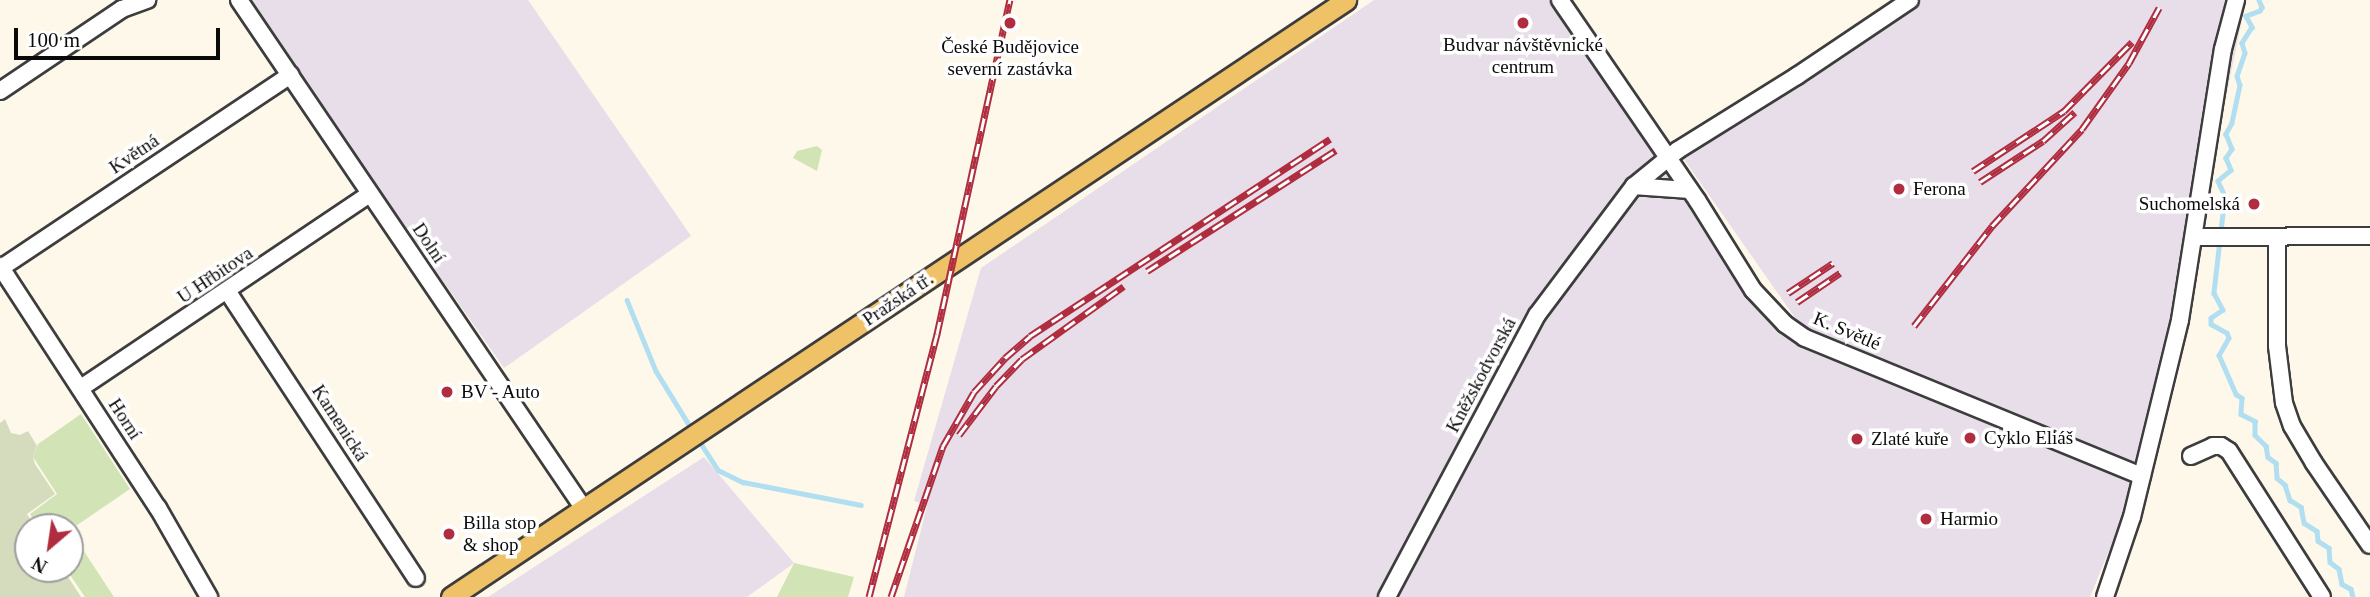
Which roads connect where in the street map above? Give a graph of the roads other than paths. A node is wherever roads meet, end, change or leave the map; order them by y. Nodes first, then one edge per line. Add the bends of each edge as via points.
1 (147, 0) edge
2 (239, 0) edge
3 (1346, 0) edge
4 (1560, 0) edge
5 (1910, 0) edge
6 (2236, 0) edge
7 (290, 75) junction
8 (0, 91) edge
9 (1665, 159) junction
10 (1634, 186) junction
11 (1689, 190) junction
12 (370, 194) junction
13 (2370, 236) edge
14 (2202, 237) junction
15 (2277, 239) junction
16 (1, 267) edge
17 (228, 292) junction
18 (81, 388) junction
19 (2191, 456) dead end
20 (2142, 476) junction
21 (584, 509) junction
22 (2370, 545) edge
23 (416, 578) dead end
24 (209, 597) edge
25 (451, 597) edge
26 (1387, 597) edge
27 (2105, 597) edge
28 (2322, 597) edge

1 - 8 street via 122,9
2 - 7 street, Dolní
3 - 21 main road, Pražská tř.
4 - 9 street, K. Světlé
5 - 9 street, Kněžskodvorská
6 - 14 street via 2223,49
7 - 12 street, Dolní
7 - 16 street, Květná
9 - 10 street, Kněžskodvorská
9 - 11 street, K. Světlé
10 - 11 street
10 - 26 street, Kněžskodvorská via 1537,315
11 - 20 street, K. Světlé via 1753,290 1805,338
12 - 17 street, U Hřbitova
12 - 21 street, Dolní
13 - 15 street
14 - 15 street
14 - 20 street
15 - 22 street via 2277,346 2284,403 2292,426
16 - 18 street, Horní
17 - 18 street, U Hřbitova
17 - 23 street, Kamenická
18 - 24 street, Horní
19 - 28 street via 2213,446 2229,451
20 - 27 street
21 - 25 main road, Pražská tř.

